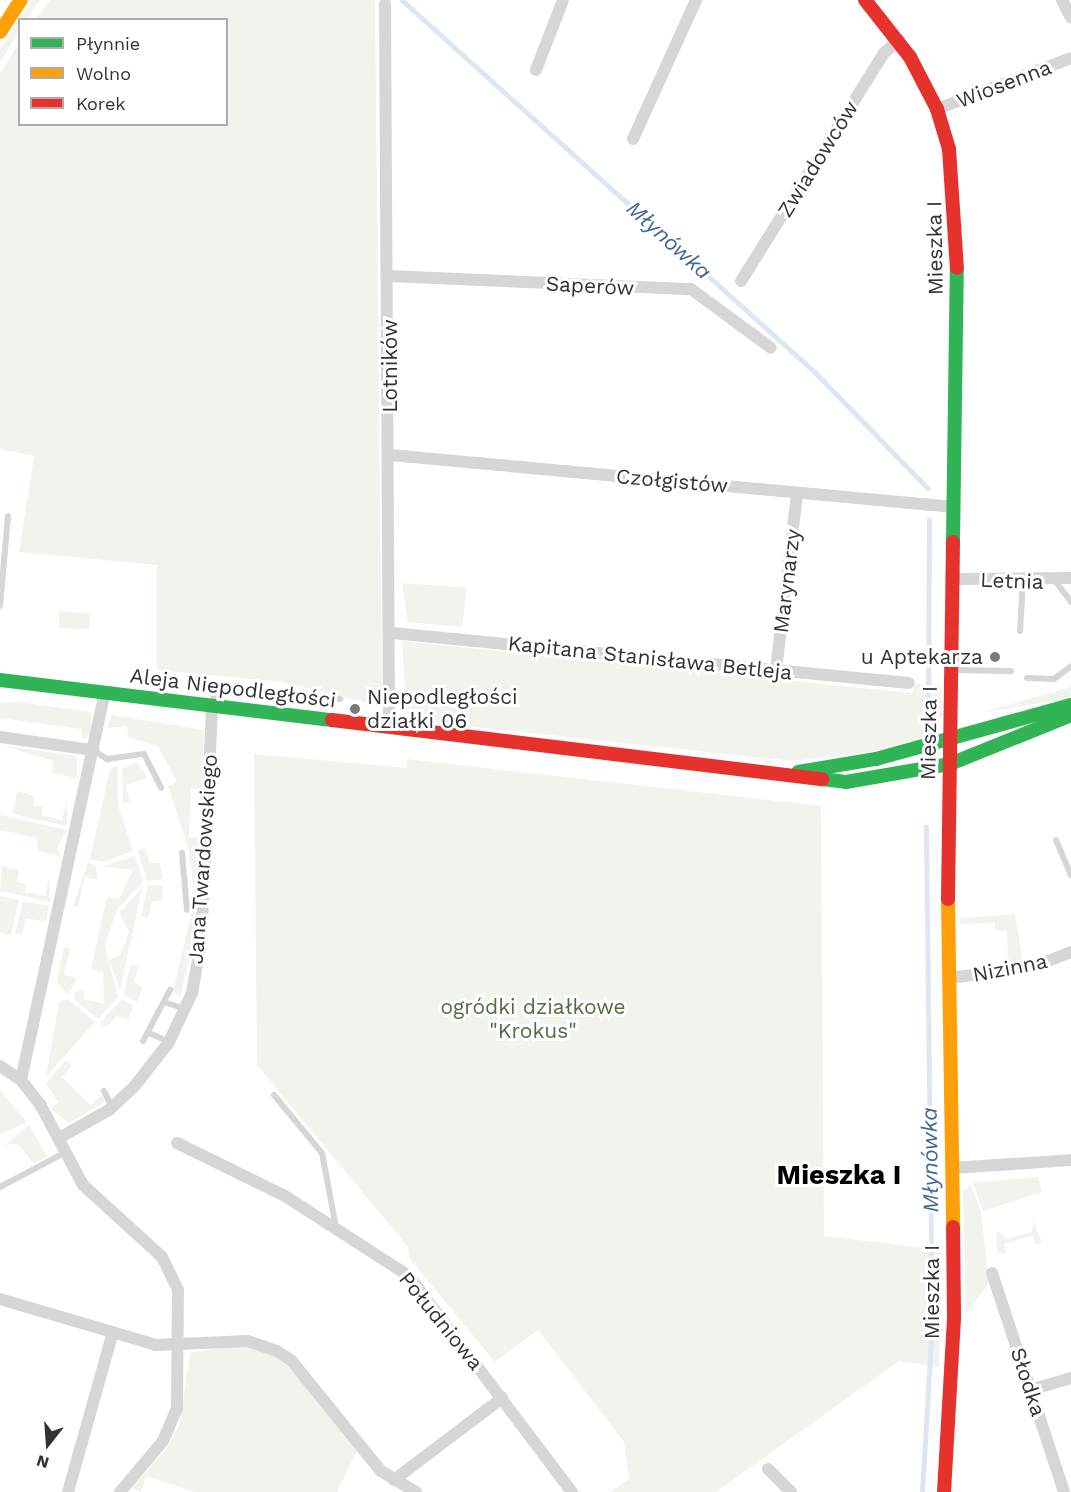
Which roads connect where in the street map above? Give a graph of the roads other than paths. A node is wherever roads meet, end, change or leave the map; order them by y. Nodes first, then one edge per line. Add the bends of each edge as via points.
1 (21, 0) edge
2 (563, 0) edge
3 (696, 0) edge
4 (865, 0) edge
5 (1062, 0) edge
6 (385, 4) dead end
7 (1071, 18) edge
8 (0, 32) edge
9 (899, 40) junction
10 (1071, 58) edge
11 (536, 70) dead end
12 (937, 109) junction
13 (633, 139) dead end
14 (389, 276) junction
15 (741, 281) dead end
16 (771, 348) dead end
17 (390, 455) junction
18 (798, 493) junction
19 (949, 507) junction
20 (8, 516) dead end
21 (1071, 578) edge
22 (953, 579) junction
23 (1023, 581) junction
24 (1056, 582) junction
25 (1071, 603) edge
26 (0, 606) edge
27 (1020, 631) dead end
28 (392, 633) junction
29 (1071, 666) edge
30 (776, 670) junction
31 (951, 670) junction
32 (1011, 671) dead end
33 (1027, 678) dead end
34 (0, 680) edge
35 (909, 683) dead end
36 (105, 693) junction
37 (340, 699) dead end
38 (1071, 705) edge
39 (212, 706) junction
40 (1071, 715) edge
41 (389, 728) junction
42 (0, 737) edge
43 (950, 737) junction
44 (93, 750) junction
45 (950, 764) junction
46 (783, 774) junction
47 (161, 788) dead end
48 (1056, 840) dead end
49 (182, 854) dead end
50 (1071, 875) edge
51 (187, 910) dead end
52 (1071, 952) edge
53 (949, 978) junction
54 (170, 990) dead end
55 (165, 1002) junction
56 (186, 1009) junction
57 (149, 1033) junction
58 (143, 1041) dead end
59 (169, 1042) junction
60 (0, 1066) edge
61 (21, 1080) junction
62 (104, 1092) dead end
63 (274, 1095) dead end
64 (112, 1107) junction
65 (61, 1137) junction
66 (177, 1143) dead end
67 (67, 1151) junction
68 (1071, 1160) edge
69 (952, 1168) junction
70 (0, 1187) edge
71 (336, 1227) junction
72 (992, 1273) dead end
73 (0, 1300) edge
74 (113, 1332) junction
75 (179, 1343) junction
76 (1071, 1378) edge
77 (1030, 1390) junction
78 (502, 1398) junction
79 (768, 1469) dead end
80 (394, 1480) junction
81 (68, 1492) edge
82 (120, 1492) edge
83 (416, 1492) edge
84 (572, 1492) edge
85 (791, 1492) edge
86 (944, 1492) edge
87 (1064, 1492) edge

1 - 8 street
2 - 11 street
3 - 13 street
4 - 9 street, Mieszka I
5 - 7 street
6 - 14 street, Lotników
9 - 12 street, Mieszka I
9 - 15 street, Zwiadowców via 884,52
10 - 12 street, Wiosenna
12 - 19 street, Mieszka I via 949,149 958,236
14 - 16 street, Saperów via 691,289
14 - 17 street, Lotników
17 - 18 street, Czołgistów
17 - 28 street, Lotników
18 - 19 street, Czołgistów
18 - 30 street, Marynarzy
19 - 22 street, Mieszka I
20 - 26 lane
21 - 24 street, Letnia
22 - 23 street, Letnia
22 - 31 street, Mieszka I
23 - 24 street, Letnia
23 - 27 lane
24 - 25 lane
28 - 30 street, Kapitana Stanisława Betleja
28 - 41 street, Lotników
29 - 33 lane via 1054,679
30 - 35 street, Kapitana Stanisława Betleja
31 - 32 lane
31 - 43 street, Mieszka I
34 - 36 street, Aleja Niepodległości
36 - 39 street, Aleja Niepodległości
36 - 44 street
37 - 39 lane via 221,686 215,689
38 - 43 street, Aleja Niepodległości
39 - 41 street, Aleja Niepodległości
39 - 56 street, Jana Twardowskiego via 201,942
40 - 45 street, Aleja Niepodległości
41 - 46 street, Aleja Niepodległości
42 - 44 street
43 - 45 street, Mieszka I
43 - 46 street, Aleja Niepodległości via 876,759
44 - 47 lane via 106,759 144,754
44 - 61 street
45 - 46 street, Aleja Niepodległości via 846,782
45 - 53 street, Mieszka I
48 - 50 lane
49 - 51 lane
52 - 53 street, Nizinna via 1030,968
53 - 69 street, Mieszka I
54 - 55 lane
55 - 56 lane
55 - 57 lane
56 - 59 street, Jana Twardowskiego
57 - 58 lane
57 - 59 lane
59 - 64 street, Jana Twardowskiego
60 - 61 street
61 - 65 street
62 - 64 lane
63 - 71 lane via 322,1153
64 - 65 street, Jana Twardowskiego
65 - 67 street
66 - 71 street, Południowa via 249,1175
67 - 70 lane
67 - 75 street via 96,1200 146,1240 171,1272 180,1305
68 - 69 street
69 - 86 street, Mieszka I via 954,1317
71 - 78 street, Południowa via 410,1276
72 - 77 street, Słodka
73 - 74 street
74 - 75 street via 156,1345
74 - 81 street
75 - 80 street via 248,1341 277,1351
75 - 82 street via 180,1381 172,1424
76 - 77 street
77 - 87 street, Słodka
78 - 80 street
78 - 84 street, Południowa
79 - 85 street
80 - 83 street

